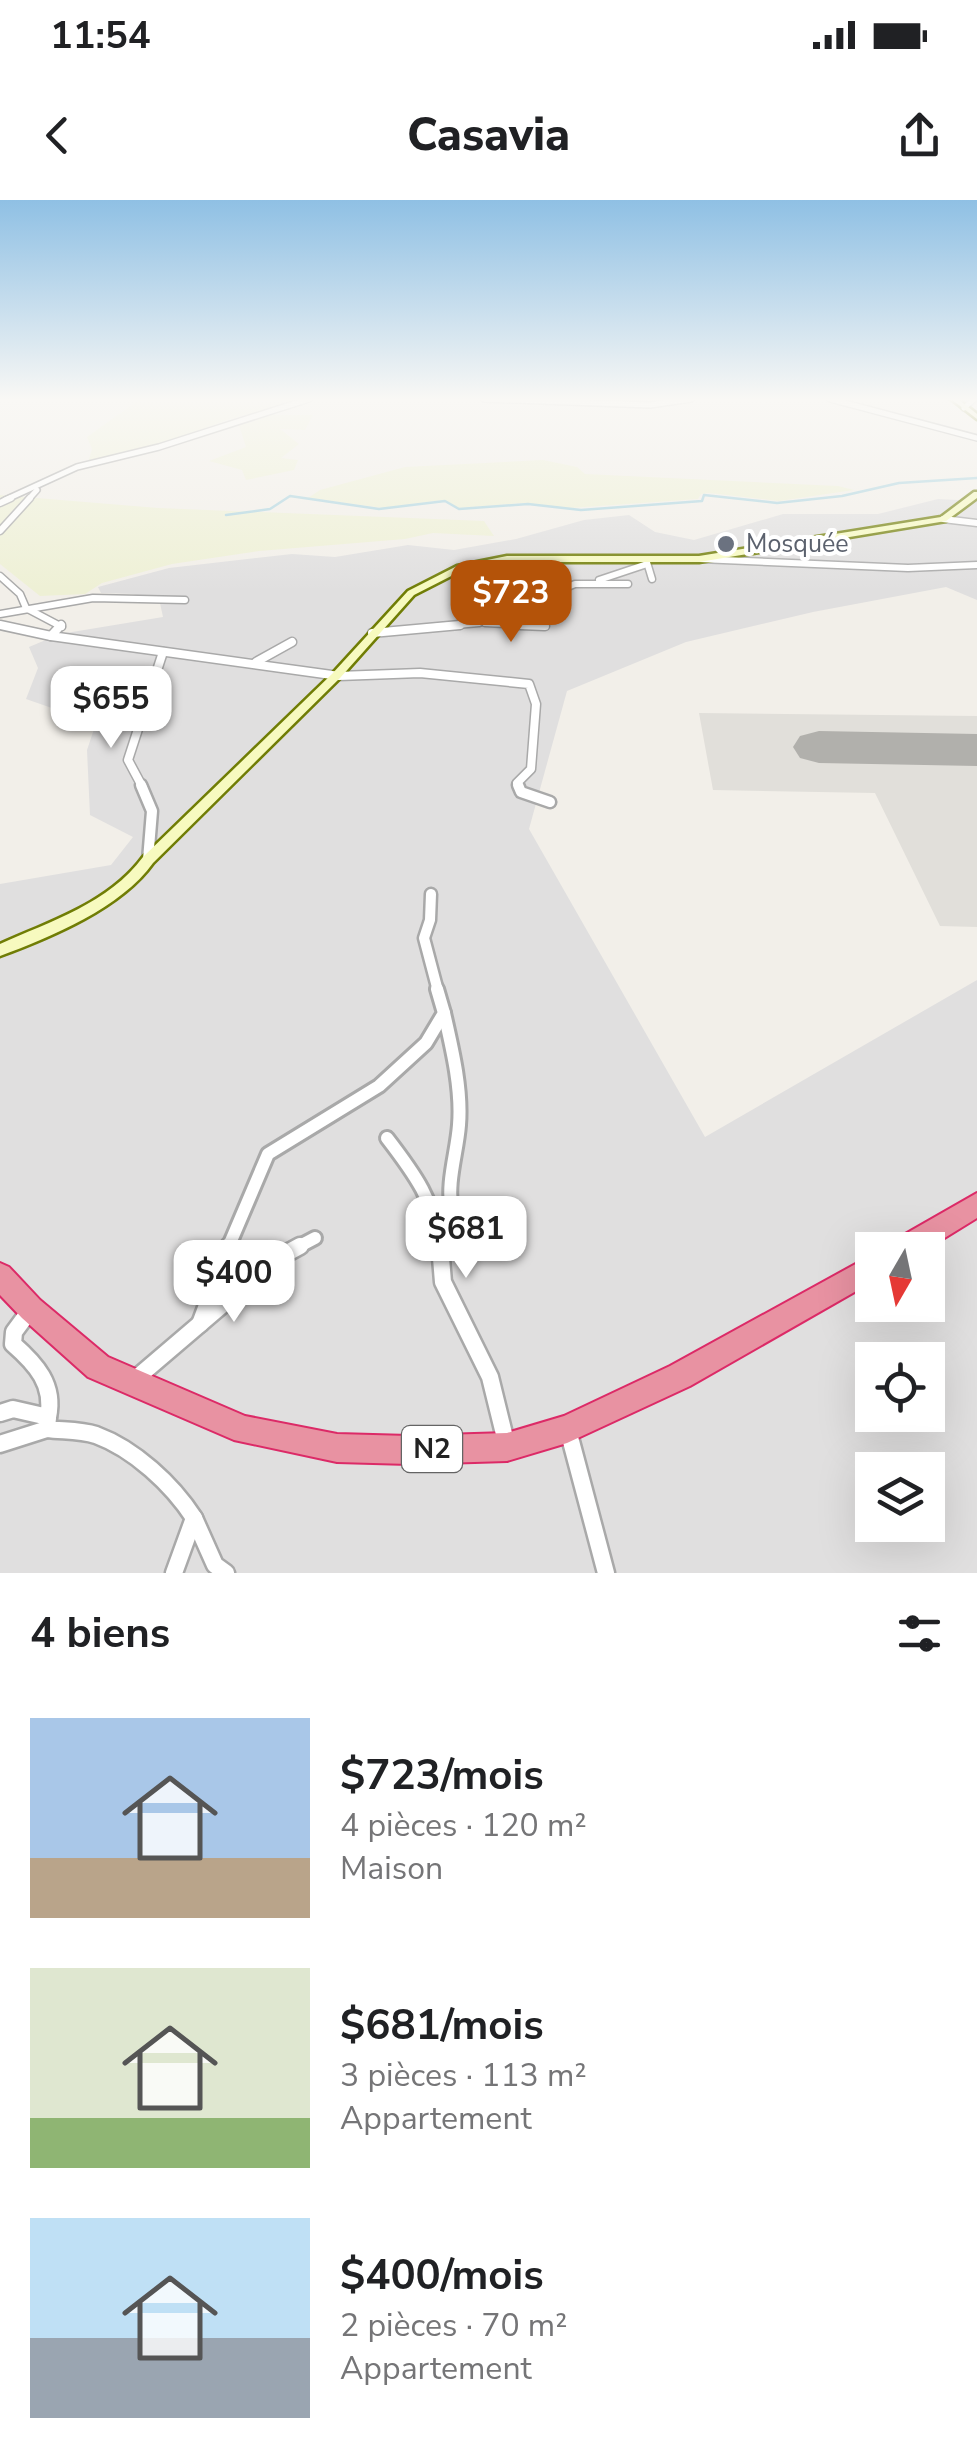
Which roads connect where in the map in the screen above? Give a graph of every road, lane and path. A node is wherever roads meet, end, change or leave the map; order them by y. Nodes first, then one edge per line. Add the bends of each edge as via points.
1 (91, 463) edge
2 (41, 485) junction
3 (977, 494) edge
4 (0, 504) edge
5 (943, 518) junction
6 (977, 523) edge
7 (0, 531) edge
8 (700, 559) junction
9 (647, 561) junction
10 (977, 565) edge
11 (0, 576) edge
12 (652, 580) dead end
13 (594, 582) junction
14 (628, 584) dead end
15 (185, 600) dead end
16 (26, 608) junction
17 (0, 614) edge
18 (479, 623) junction
19 (0, 625) edge
20 (545, 626) dead end
21 (372, 632) junction
22 (51, 636) junction
23 (292, 642) dead end
24 (163, 652) junction
25 (255, 662) junction
26 (336, 676) junction
27 (550, 802) dead end
28 (148, 860) junction
29 (431, 894) dead end
30 (0, 950) edge
31 (444, 1013) junction
32 (387, 1138) dead end
33 (977, 1205) edge
34 (438, 1224) junction
35 (932, 1232) edge
36 (314, 1238) dead end
37 (0, 1276) edge
38 (855, 1278) edge
39 (31, 1310) junction
40 (200, 1324) junction
41 (132, 1382) junction
42 (0, 1413) edge
43 (48, 1423) junction
44 (568, 1429) junction
45 (0, 1444) edge
46 (507, 1446) junction
47 (194, 1518) junction
48 (174, 1573) edge
49 (226, 1573) edge
50 (606, 1573) edge

1 - 2 street
2 - 4 street
2 - 7 street
3 - 5 street
5 - 6 street
5 - 8 street
8 - 9 street
8 - 10 street
9 - 12 street
9 - 13 street
9 - 21 street via 484,561 425,584
11 - 16 street
13 - 14 street
13 - 18 street
15 - 16 street via 93,598
16 - 17 street
16 - 22 street via 64,626
18 - 20 street
18 - 21 street
19 - 22 street
21 - 26 street
22 - 24 street
23 - 25 street
24 - 25 street
24 - 28 street via 128,760 154,819
25 - 26 street
26 - 27 street via 420,673 529,684 536,704 531,768 517,783 521,792
26 - 28 street
28 - 30 street via 101,902
29 - 31 street via 424,938
31 - 34 street via 457,1067 459,1128 452,1146 456,1180 448,1193 452,1211
31 - 40 street via 426,1042 379,1086 268,1154
32 - 34 street via 421,1182
33 - 35 highway
34 - 46 street via 443,1282 490,1376
36 - 40 street via 276,1260
37 - 39 highway, N2
38 - 44 highway, N2 via 680,1376
39 - 41 highway, N2 via 98,1368
39 - 43 street via 13,1344 35,1362 52,1396
40 - 41 street
41 - 46 highway, N2 via 244,1430 337,1448
42 - 43 street via 14,1409
43 - 45 street
43 - 47 street via 95,1434 150,1470
44 - 46 highway, N2
44 - 50 street
47 - 48 street
47 - 49 street via 215,1565

